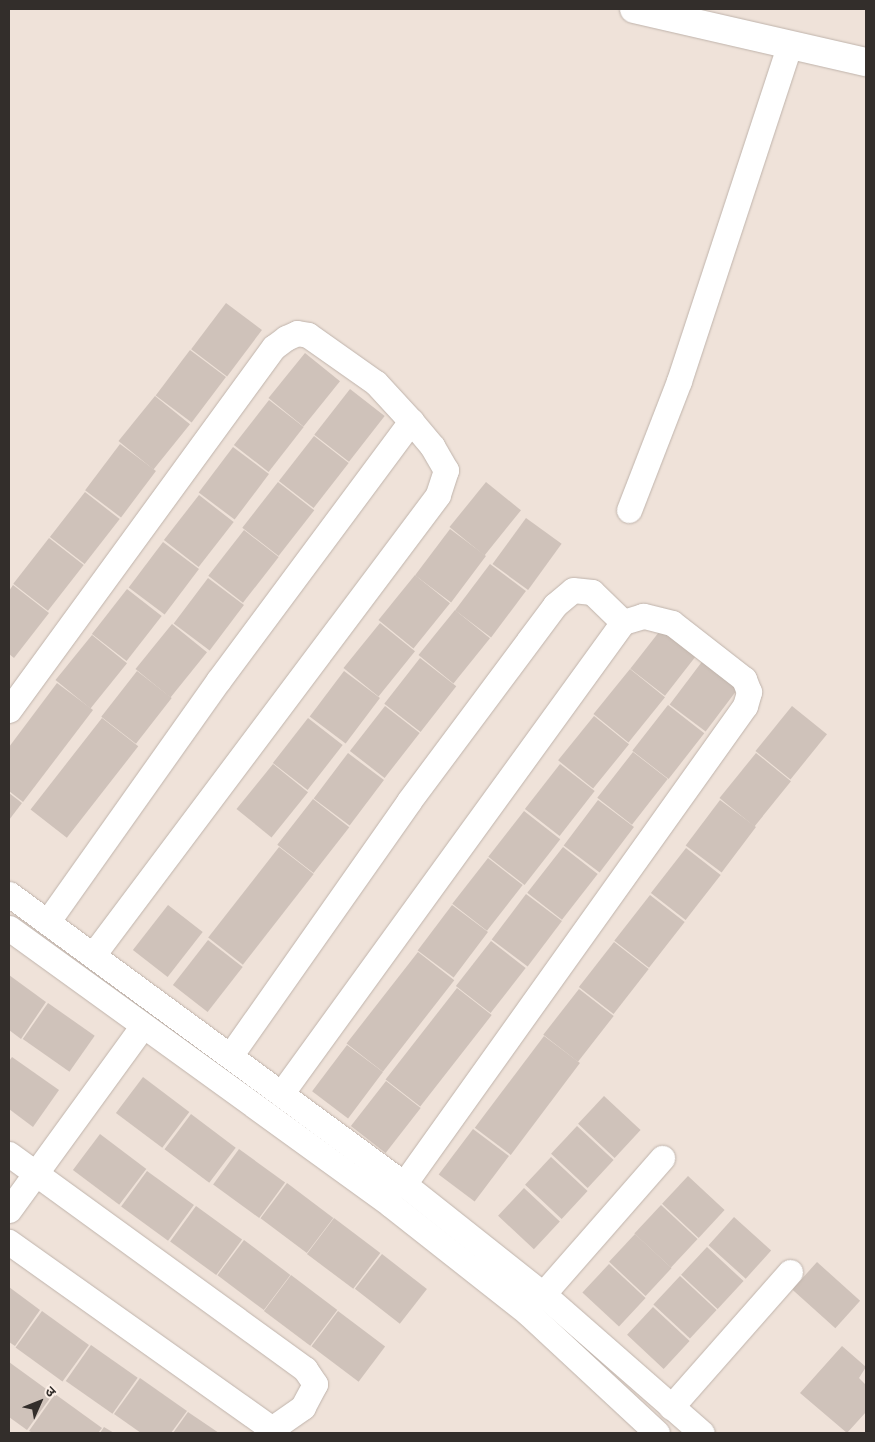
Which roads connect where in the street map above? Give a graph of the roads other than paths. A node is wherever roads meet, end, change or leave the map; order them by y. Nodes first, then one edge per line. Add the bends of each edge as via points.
1 (634, 9) edge
2 (790, 44) junction
3 (866, 62) edge
4 (411, 421) junction
5 (629, 510) dead end
6 (623, 622) junction
7 (9, 710) edge
8 (9, 894) edge
9 (48, 921) junction
10 (9, 928) edge
11 (93, 955) junction
12 (142, 1026) junction
13 (230, 1056) junction
14 (281, 1094) junction
15 (9, 1154) edge
16 (662, 1158) dead end
17 (35, 1174) junction
18 (404, 1184) junction
19 (9, 1210) edge
20 (9, 1242) edge
21 (790, 1272) dead end
22 (543, 1294) junction
23 (672, 1407) junction
24 (657, 1433) edge
25 (702, 1433) edge

1 - 2 street
2 - 3 street
2 - 5 street via 679,381
4 - 7 street via 376,384 308,334 297,333 286,338 274,347
4 - 9 street via 218,681
4 - 11 street via 432,446 446,470 438,496
6 - 13 street via 592,592 573,590 555,605 409,801
6 - 14 street
6 - 18 street via 642,616 672,623 744,679 749,692 745,706
8 - 9 street
9 - 11 street
10 - 12 street
11 - 13 street
12 - 17 street
12 - 24 street via 391,1205 528,1312
13 - 14 street
14 - 18 street
15 - 17 street
16 - 22 street
17 - 19 street
17 - 20 street via 305,1369 315,1384 303,1407 272,1429
18 - 22 street
21 - 23 street
22 - 23 street
23 - 25 street

